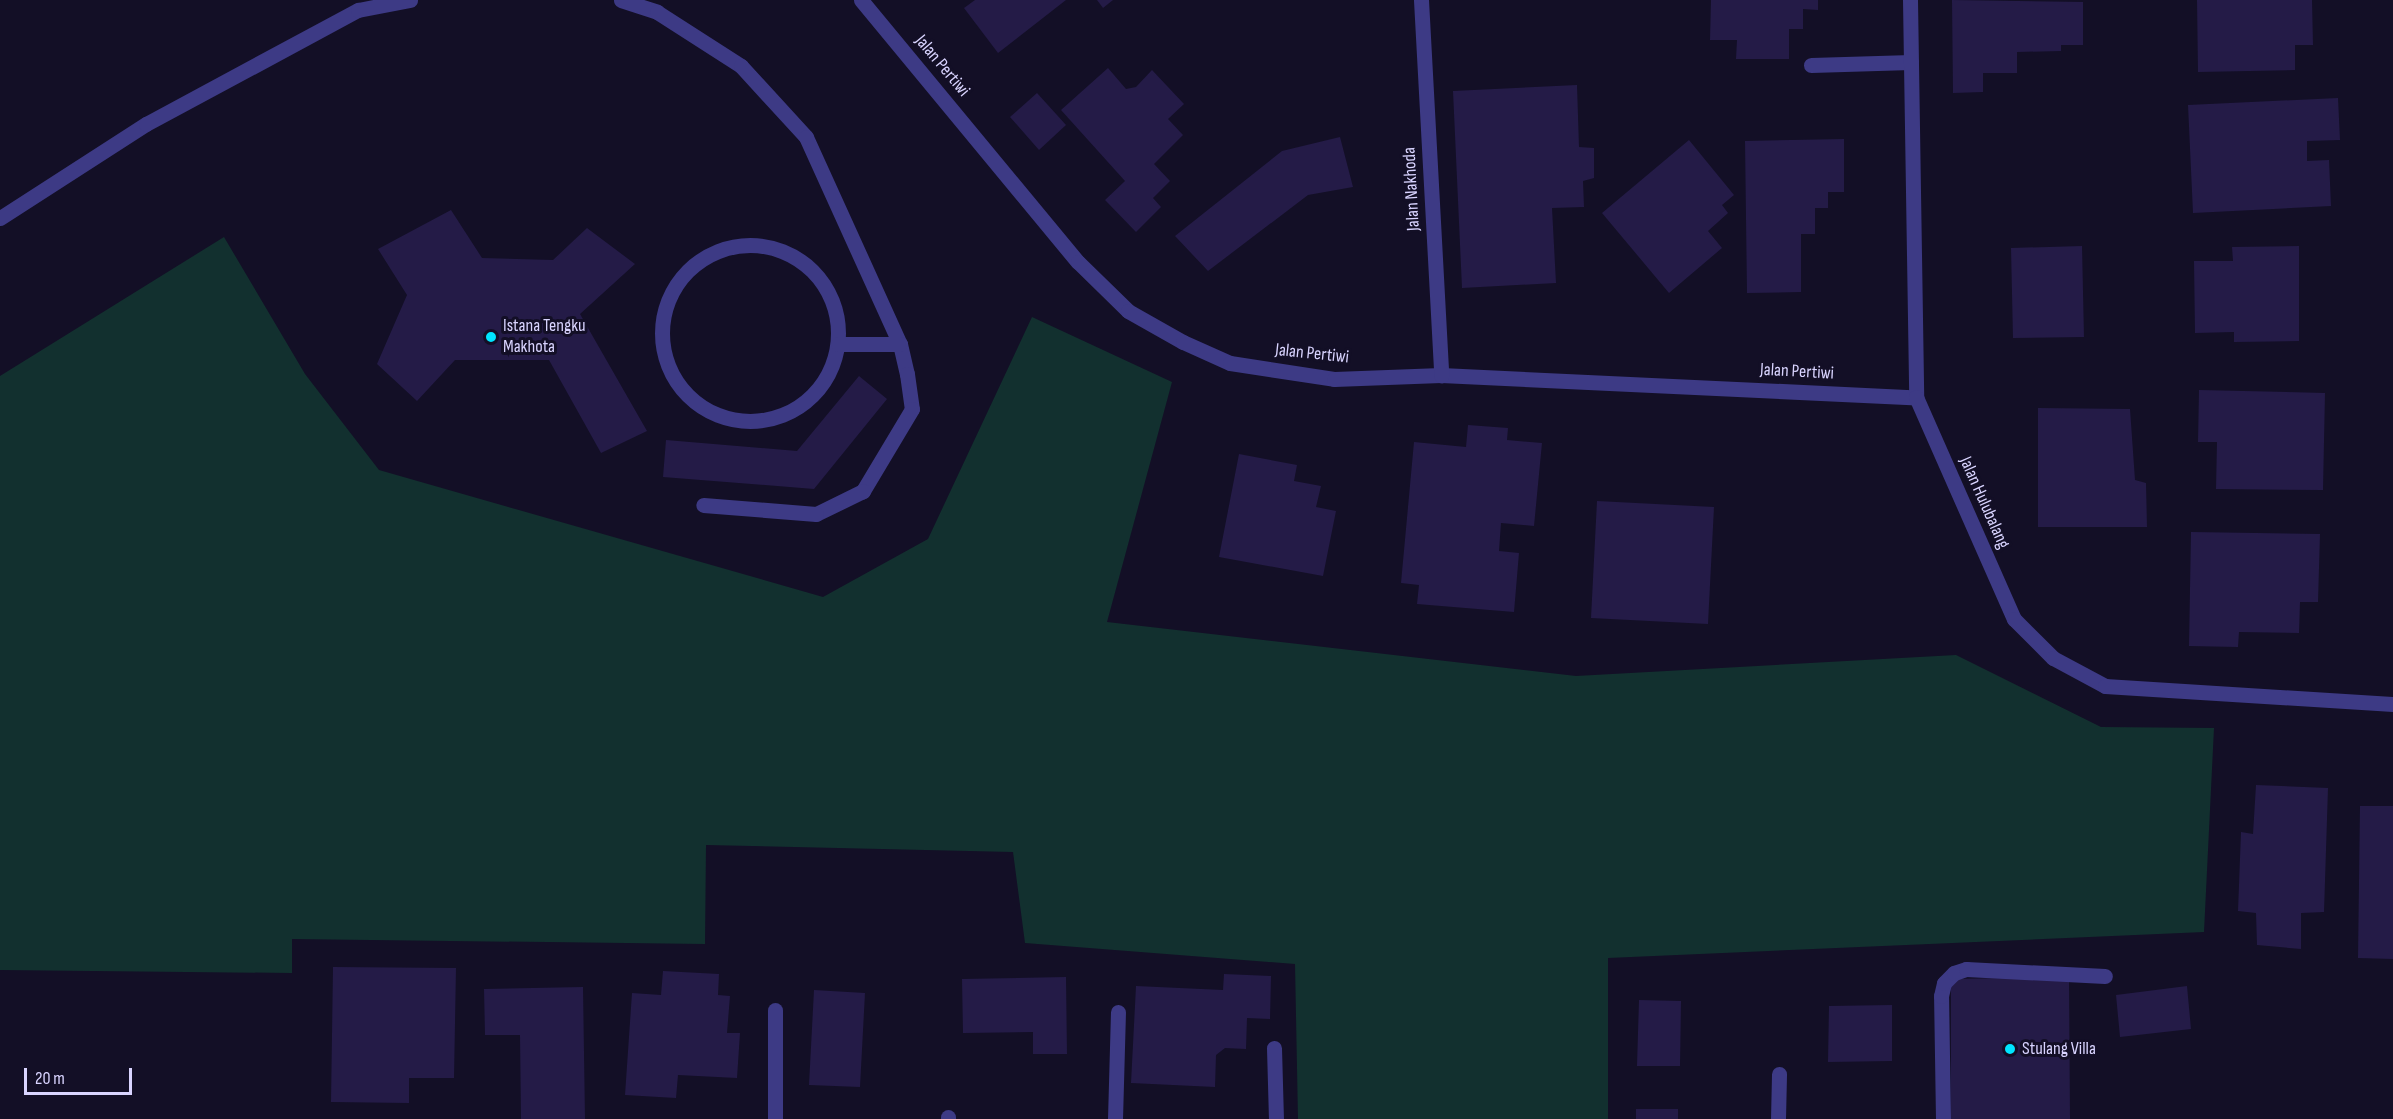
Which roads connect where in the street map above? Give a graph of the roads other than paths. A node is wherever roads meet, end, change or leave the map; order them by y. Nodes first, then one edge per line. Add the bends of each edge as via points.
1 (410, 0) edge
2 (621, 0) edge
3 (861, 0) edge
4 (1421, 0) edge
5 (1910, 0) edge
6 (1911, 62) junction
7 (1811, 64) dead end
8 (0, 218) edge
9 (838, 344) junction
10 (900, 344) junction
11 (1441, 375) junction
12 (1916, 397) junction
13 (702, 505) dead end
14 (2393, 704) edge
15 (2105, 976) dead end
16 (775, 1011) dead end
17 (1118, 1012) dead end
18 (1274, 1048) dead end
19 (1779, 1074) dead end
20 (775, 1119) edge
21 (1115, 1119) edge
22 (1276, 1119) edge
23 (1778, 1119) edge
24 (1943, 1119) edge

1 - 8 street via 358,10 146,124
2 - 10 street via 657,12 741,66 806,137
3 - 11 street, Jalan Pertiwi via 1078,262 1128,311 1230,363 1335,379
4 - 11 street, Jalan Nakhoda
5 - 6 street, Jalan Hulubalang
6 - 7 street
6 - 12 street, Jalan Hulubalang
9 - 9 street via 828,373 809,398 784,414 754,422 723,418 696,403 675,380 663,352 662,322 670,295 686,272 708,255 734,246 762,245 788,253 811,268 828,290 837,316
9 - 10 street
10 - 13 street via 912,409 863,491 816,514
11 - 12 street, Jalan Pertiwi
12 - 14 street, Jalan Hulubalang via 2014,619 2053,658 2105,686
15 - 24 street via 1986,974 1966,969 1954,974 1944,983 1941,996
16 - 20 street
17 - 21 street
18 - 22 street
19 - 23 street

